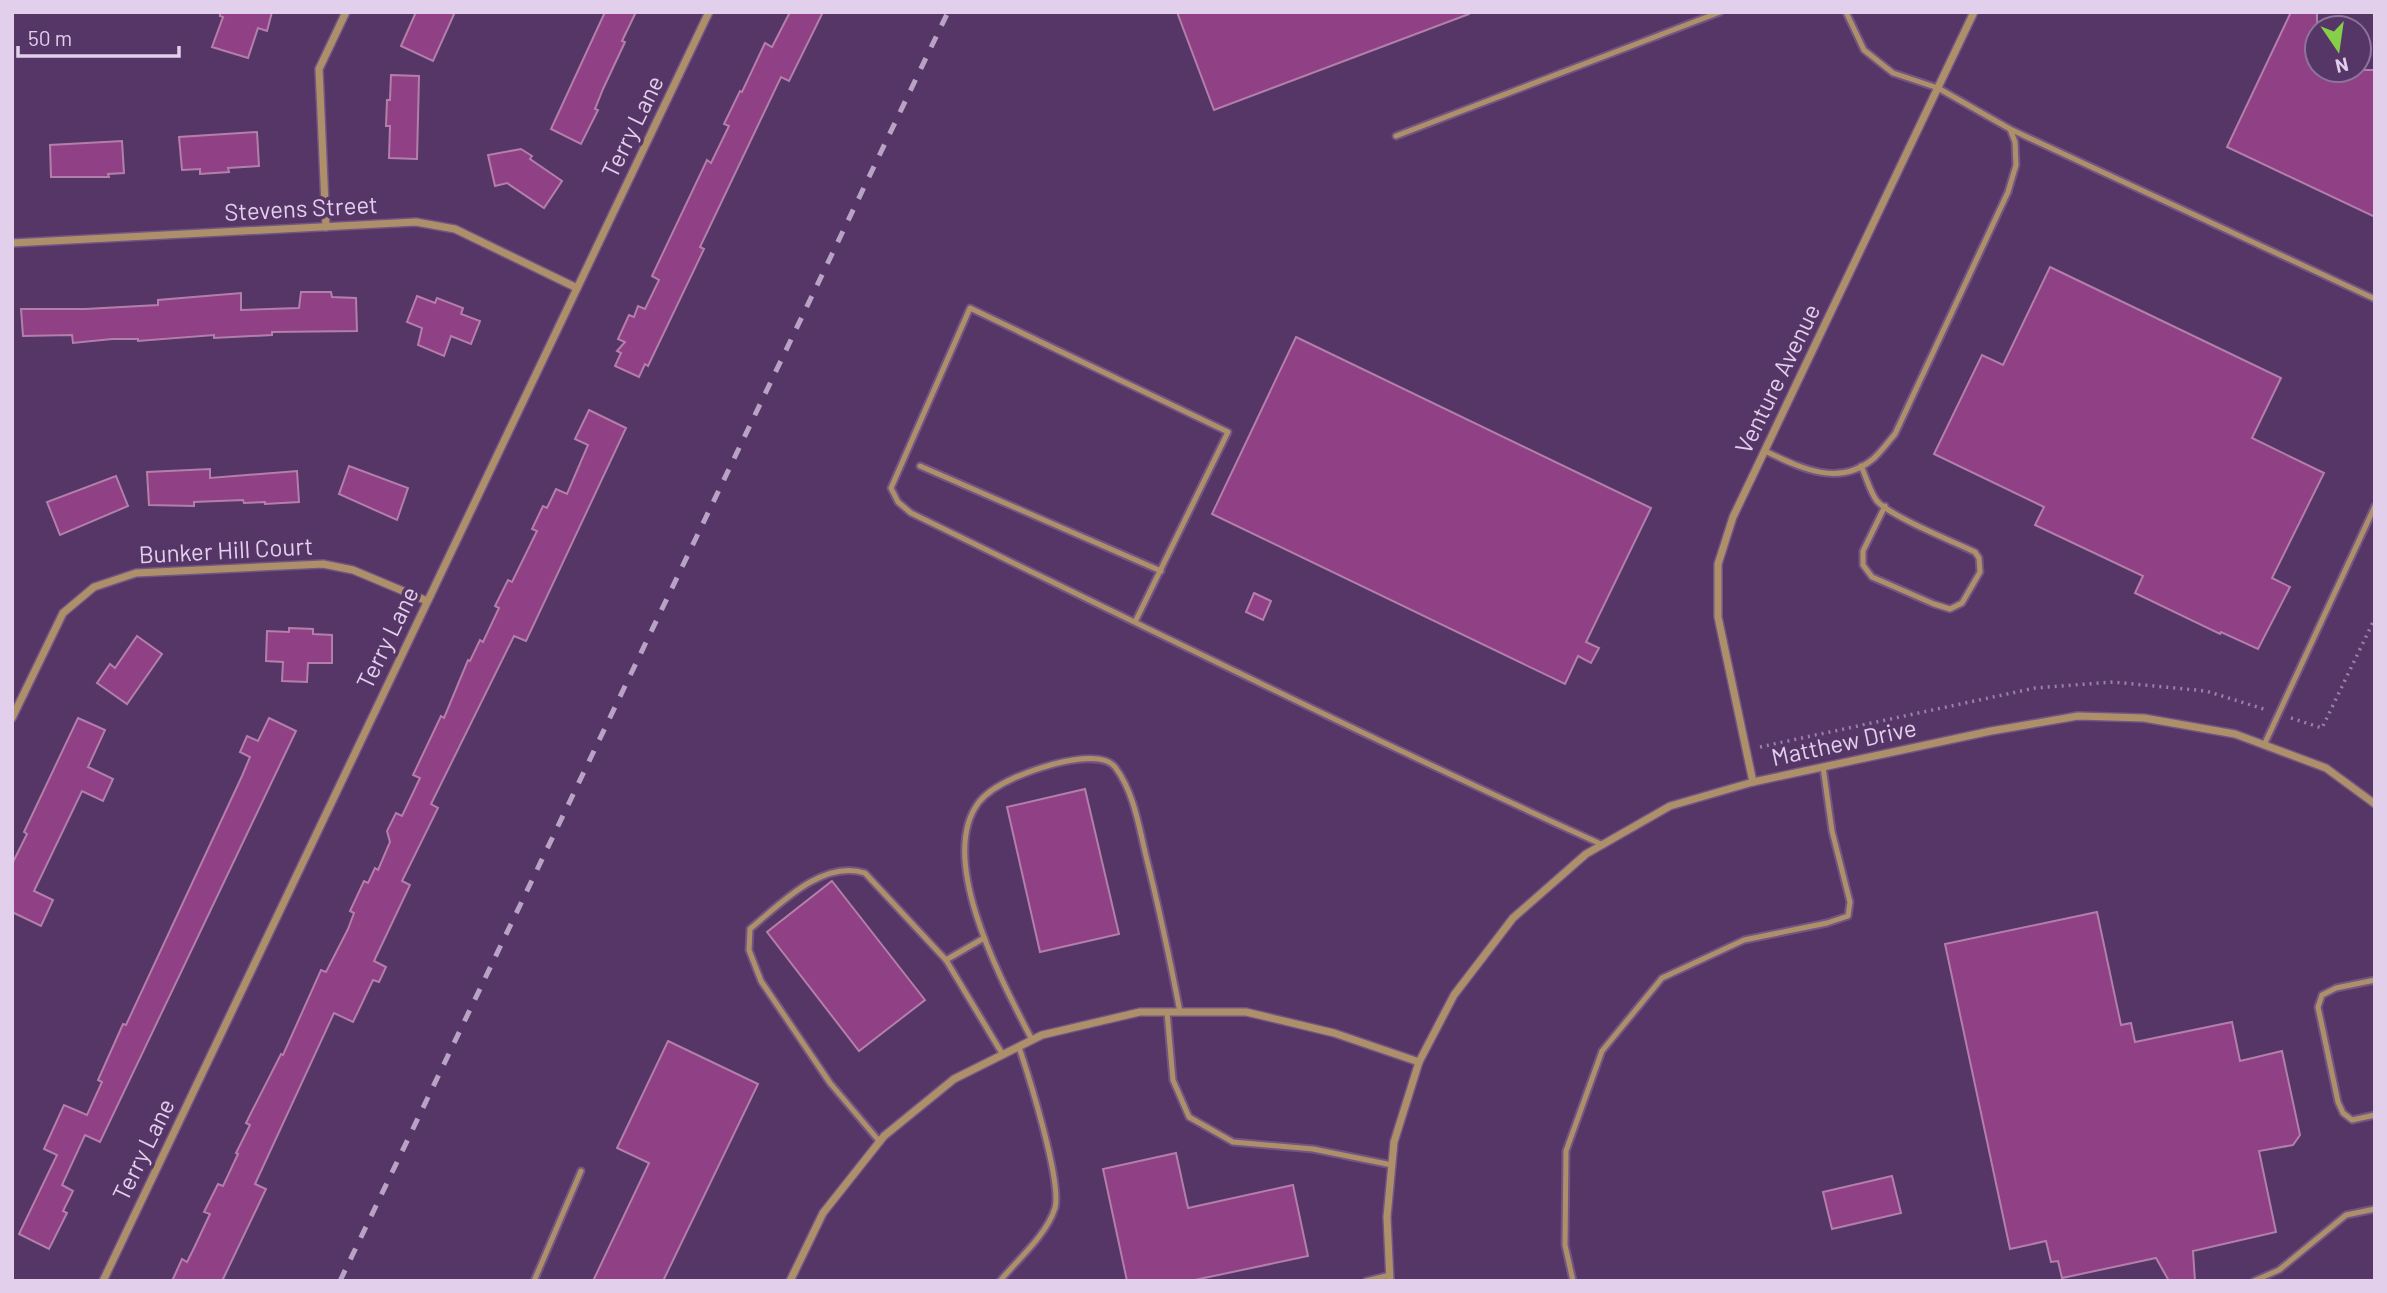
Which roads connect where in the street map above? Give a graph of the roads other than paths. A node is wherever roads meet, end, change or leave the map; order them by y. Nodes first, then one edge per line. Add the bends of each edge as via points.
1 (346, 12) edge
2 (709, 12) edge
3 (1720, 12) edge
4 (1846, 12) edge
5 (1974, 12) edge
6 (1938, 88) junction
7 (2010, 129) junction
8 (1396, 136) dead end
9 (326, 227) junction
10 (12, 243) edge
11 (577, 288) junction
12 (2375, 299) edge
13 (1765, 451) junction
14 (920, 466) dead end
15 (1861, 466) junction
16 (1885, 506) junction
17 (2375, 506) edge
18 (1161, 571) junction
19 (427, 601) junction
20 (1135, 622) junction
21 (12, 718) edge
22 (2264, 745) junction
23 (1823, 767) junction
24 (1753, 782) junction
25 (2375, 804) edge
26 (1603, 845) junction
27 (984, 938) junction
28 (946, 960) junction
29 (2375, 980) edge
30 (1167, 1012) junction
31 (1180, 1012) junction
32 (1032, 1040) junction
33 (1019, 1046) junction
34 (1003, 1055) junction
35 (1419, 1062) junction
36 (2375, 1115) edge
37 (880, 1142) junction
38 (1392, 1164) junction
39 (581, 1171) dead end
40 (2375, 1209) edge
41 (1390, 1278) edge
42 (103, 1281) edge
43 (534, 1281) edge
44 (790, 1281) edge
45 (1000, 1281) edge
46 (1366, 1281) edge
47 (1573, 1281) edge
48 (2254, 1281) edge

1 - 9 street via 318,69
2 - 11 street, Terry Lane
3 - 8 lane
4 - 6 lane via 1864,50 1893,73
5 - 6 street, Venture Avenue
6 - 7 lane
6 - 13 street, Venture Avenue
7 - 12 lane
7 - 15 lane via 2016,165 2008,192 1895,434 1873,460
9 - 10 street, Stevens Street
9 - 11 street, Stevens Street via 416,222 455,229
11 - 19 street, Terry Lane
13 - 15 lane via 1807,471 1829,475
13 - 24 street, Venture Avenue via 1733,517 1718,564 1718,617
14 - 18 lane
15 - 16 lane via 1877,501
16 - 16 lane via 1975,552 1980,572 1962,603 1950,608 1934,604 1872,577 1863,565 1863,551
17 - 22 lane
18 - 20 lane
18 - 20 lane via 1228,432 970,308 891,488 898,502 911,513
19 - 21 street, Bunker Hill Court via 353,570 323,564 136,573 94,587 63,613
19 - 42 street, Terry Lane
20 - 26 lane
22 - 23 street, Matthew Drive via 2235,734 2144,718 2078,716
22 - 25 street, Matthew Drive via 2326,768
23 - 24 street, Matthew Drive
23 - 47 lane via 1832,831 1850,902 1848,916 1744,940 1662,978 1602,1051 1566,1151 1564,1245
24 - 26 street, Matthew Drive via 1670,806
26 - 35 street, Matthew Drive via 1513,918 1454,995
27 - 28 lane
27 - 31 lane via 965,857 969,820 981,800 1016,777 1058,763 1100,758 1113,764 1135,812
27 - 32 lane
28 - 34 lane
28 - 37 lane via 865,873 851,868 831,871 791,894 750,929 749,950 761,981 830,1083
29 - 36 lane via 2336,988 2322,995 2318,1007 2343,1112 2352,1120
30 - 31 street
30 - 32 street via 1140,1012
30 - 38 lane via 1173,1080 1189,1117 1233,1142 1313,1149
31 - 35 street via 1246,1012 1334,1033
32 - 33 street
33 - 34 street
33 - 45 lane via 1056,1189 1055,1208 1042,1232
34 - 37 street via 954,1079
35 - 38 street, Matthew Drive via 1394,1142
37 - 44 street via 823,1213
38 - 41 street, Matthew Drive via 1387,1217
39 - 43 lane
40 - 48 lane via 2346,1215 2279,1270
41 - 46 lane

